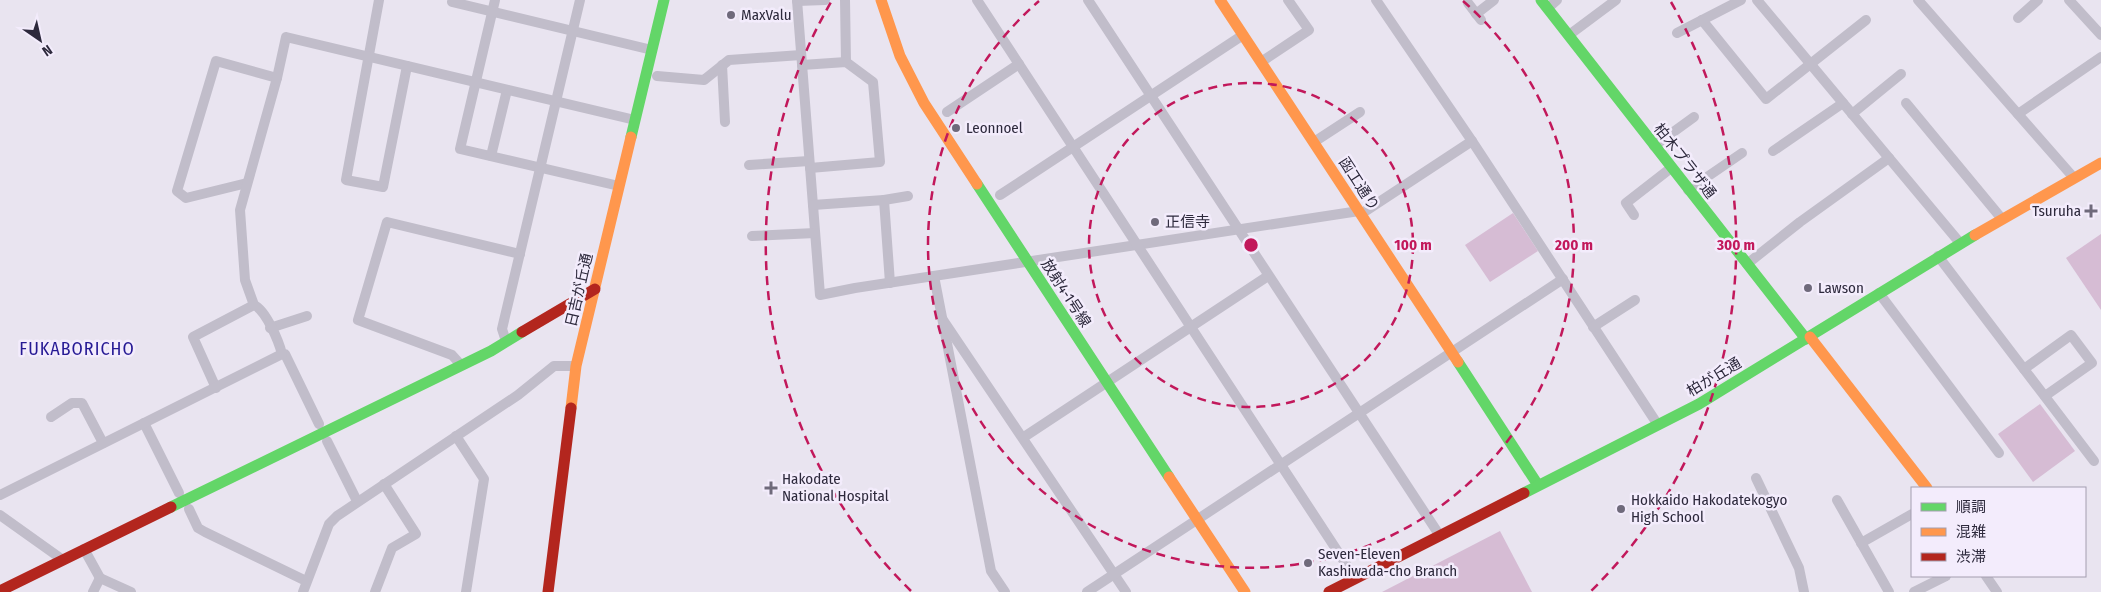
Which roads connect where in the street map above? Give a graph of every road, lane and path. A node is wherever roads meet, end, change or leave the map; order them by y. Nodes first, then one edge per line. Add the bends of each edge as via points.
1 (379, 0) edge
2 (495, 0) edge
3 (580, 0) edge
4 (664, 0) edge
5 (825, 0) edge
6 (845, 0) edge
7 (881, 0) edge
8 (977, 0) edge
9 (1088, 0) edge
10 (1220, 0) edge
11 (1288, 0) edge
12 (1376, 0) edge
13 (1494, 0) edge
14 (1557, 0) edge
15 (1616, 0) edge
16 (1741, 0) edge
17 (1757, 0) edge
18 (1918, 0) edge
19 (2038, 0) edge
20 (2069, 0) edge
21 (797, 1) edge
22 (452, 2) dead end
23 (1468, 3) dead end
24 (1544, 4) edge
25 (492, 12) junction
26 (2018, 18) dead end
27 (1702, 20) junction
28 (1866, 20) dead end
29 (573, 31) junction
30 (1677, 33) dead end
31 (1243, 35) junction
32 (1569, 35) junction
33 (2101, 35) edge
34 (652, 50) junction
35 (368, 57) junction
36 (2101, 57) edge
37 (802, 60) junction
38 (846, 62) junction
39 (1261, 62) junction
40 (1809, 63) junction
41 (1019, 64) junction
42 (722, 65) junction
43 (407, 66) junction
44 (1902, 74) dead end
45 (657, 76) dead end
46 (277, 78) junction
47 (477, 83) junction
48 (507, 90) junction
49 (1150, 96) junction
50 (556, 102) junction
51 (1906, 103) dead end
52 (1843, 104) junction
53 (947, 112) dead end
54 (1360, 112) dead end
55 (1852, 114) junction
56 (2018, 114) junction
57 (1694, 118) dead end
58 (635, 120) junction
59 (725, 122) dead end
60 (1472, 141) junction
61 (1314, 142) junction
62 (1654, 146) junction
63 (1072, 148) junction
64 (1774, 151) dead end
65 (1742, 154) dead end
66 (491, 156) junction
67 (1889, 158) junction
68 (2101, 162) edge
69 (810, 164) junction
70 (749, 165) dead end
71 (540, 168) junction
72 (1671, 168) junction
73 (2074, 178) junction
74 (247, 183) junction
75 (619, 186) junction
76 (1688, 190) junction
77 (1000, 195) dead end
78 (908, 196) dead end
79 (884, 200) junction
80 (813, 205) junction
81 (1360, 213) junction
82 (1634, 215) dead end
83 (2002, 219) junction
84 (1238, 229) junction
85 (815, 233) junction
86 (752, 236) dead end
87 (1960, 243) junction
88 (1136, 245) junction
89 (520, 254) junction
90 (1938, 256) junction
91 (1028, 262) junction
92 (1747, 264) junction
93 (934, 276) junction
94 (1268, 276) junction
95 (1563, 279) junction
96 (890, 283) junction
97 (595, 290) junction
98 (1879, 293) junction
99 (1634, 300) dead end
100 (254, 305) junction
101 (307, 316) dead end
102 (943, 320) junction
103 (1190, 327) junction
104 (1594, 327) junction
105 (270, 328) junction
106 (1808, 338) junction
107 (506, 342) junction
108 (1451, 353) junction
109 (282, 354) junction
110 (461, 365) junction
111 (576, 366) junction
112 (2024, 370) junction
113 (1107, 382) junction
114 (216, 388) junction
115 (2045, 396) junction
116 (1360, 413) junction
117 (51, 418) dead end
118 (144, 423) junction
119 (319, 424) dead end
120 (1658, 425) junction
121 (456, 436) junction
122 (1024, 437) junction
123 (327, 441) dead end
124 (103, 443) junction
125 (2000, 453) dead end
126 (2094, 461) dead end
127 (1281, 465) junction
128 (1756, 478) dead end
129 (384, 484) junction
130 (1538, 485) junction
131 (1925, 487) edge
132 (179, 493) dead end
133 (0, 495) edge
134 (1837, 500) dead end
135 (356, 501) junction
136 (189, 510) dead end
137 (0, 515) edge
138 (1911, 515) edge
139 (1197, 519) junction
140 (1440, 536) junction
141 (1861, 543) junction
142 (84, 549) junction
143 (63, 560) junction
144 (1114, 574) junction
145 (1944, 577) edge
146 (1987, 577) edge
147 (100, 578) junction
148 (1355, 578) junction
149 (302, 579) dead end
150 (0, 591) edge
151 (93, 592) edge
152 (131, 592) edge
153 (303, 592) edge
154 (375, 592) edge
155 (466, 592) edge
156 (548, 592) edge
157 (1005, 592) edge
158 (1087, 592) edge
159 (1126, 592) edge
160 (1246, 592) edge
161 (1329, 592) edge
162 (1804, 592) edge
163 (1889, 592) edge
164 (1914, 592) edge
165 (1997, 592) edge

1 - 35 street
2 - 25 street
3 - 29 street
4 - 34 street, 日吉が丘通
5 - 21 street
6 - 38 street
7 - 91 street, 放射4-1号線 via 896,47 924,103
8 - 41 street
9 - 49 street
10 - 31 street, 函工通り
11 - 39 street via 1309,30
12 - 60 street
13 - 23 street via 1479,17
14 - 24 street
15 - 32 street
16 - 27 street
17 - 40 street
18 - 56 street
19 - 26 street
20 - 33 street
21 - 37 street
22 - 25 street
24 - 32 street, 柏木プラザ通
25 - 29 street
25 - 47 street
27 - 30 street
27 - 40 street via 1766,99
28 - 40 street
29 - 34 street
29 - 50 street
31 - 39 street, 函工通り
31 - 49 street
32 - 62 street, 柏木プラザ通
34 - 58 street, 日吉が丘通
35 - 43 street
35 - 43 street via 346,180 383,187
35 - 46 street via 286,37
36 - 56 street
37 - 38 street
37 - 42 street via 729,60
37 - 69 street
38 - 69 street via 873,82 880,162
39 - 61 street, 函工通り
40 - 52 street
41 - 53 street
41 - 63 street
42 - 45 street via 704,80
42 - 59 street
43 - 47 street
44 - 55 street
46 - 74 street
46 - 74 street via 216,61 177,191 186,198
47 - 48 street
47 - 66 street via 460,149
48 - 50 street
48 - 66 street
49 - 63 street
49 - 84 street
50 - 58 street
50 - 71 street
51 - 83 street
52 - 55 street
52 - 64 street
54 - 61 street
55 - 67 street
56 - 73 street
57 - 62 street
58 - 75 street, 日吉が丘通
60 - 81 street
60 - 95 street
61 - 81 street, 函工通り
62 - 72 street, 柏木プラザ通
63 - 77 street
63 - 88 street
65 - 76 street
66 - 71 street
67 - 87 street
67 - 92 street
68 - 73 street, 柏が丘通
69 - 70 street
69 - 80 street
71 - 75 street
71 - 89 street
72 - 76 street, 柏木プラザ通
72 - 82 street via 1626,203
73 - 83 street, 柏が丘通
74 - 100 street via 240,210 245,280
75 - 97 street, 日吉が丘通
76 - 92 street, 柏木プラザ通
78 - 79 street
79 - 80 street
79 - 96 street
80 - 85 street
81 - 84 street
81 - 108 street, 函工通り
83 - 87 street, 柏が丘通
84 - 88 street
84 - 94 street
85 - 86 street
85 - 96 street via 820,295
87 - 90 street, 柏が丘通
88 - 91 street
88 - 103 street
89 - 107 street via 502,329
89 - 110 street via 387,222 358,320 452,355
90 - 98 street, 柏が丘通
90 - 112 street
91 - 93 street
91 - 113 street, 放射4-1号線
92 - 106 street, 柏木プラザ通
93 - 96 street
93 - 102 street
94 - 103 street
94 - 116 street
95 - 104 street
95 - 108 street
97 - 107 street via 576,298
97 - 111 street, 日吉が丘通
98 - 106 street, 柏が丘通
98 - 125 street
99 - 104 street
100 - 105 street via 260,307 267,317
100 - 114 street via 193,337
101 - 105 street
102 - 122 street
102 - 157 street via 992,571
103 - 113 street
103 - 127 street
104 - 120 street
105 - 109 street
106 - 120 street, 柏が丘通
106 - 131 street, 柏木プラザ通
107 - 110 street
108 - 116 street
108 - 130 street, 函工通り
109 - 114 street
109 - 119 street via 285,354
110 - 142 street
111 - 121 street via 554,366 518,395
111 - 156 street, 日吉が丘通
112 - 115 street
112 - 115 street via 2071,335 2092,362
113 - 122 street
113 - 139 street, 放射4-1号線
114 - 118 street
115 - 126 street
116 - 127 street
116 - 140 street
117 - 124 street via 72,403 82,403
118 - 124 street
118 - 132 street
120 - 130 street, 柏が丘通
121 - 129 street
121 - 155 street via 484,479
122 - 144 street
123 - 135 street
124 - 133 street
127 - 139 street
127 - 148 street
128 - 162 street via 1799,568
129 - 135 street
129 - 154 street via 416,534 392,548
130 - 140 street, 柏が丘通
134 - 141 street
135 - 153 street via 330,524
136 - 149 street via 198,528
137 - 143 street
138 - 141 street
139 - 144 street
139 - 160 street, 放射4-1号線
140 - 148 street, 柏が丘通
141 - 163 street
142 - 143 street
142 - 147 street
143 - 150 street
144 - 158 street
144 - 159 street
145 - 164 street
146 - 165 street
147 - 151 street
147 - 152 street
148 - 161 street, 柏が丘通

